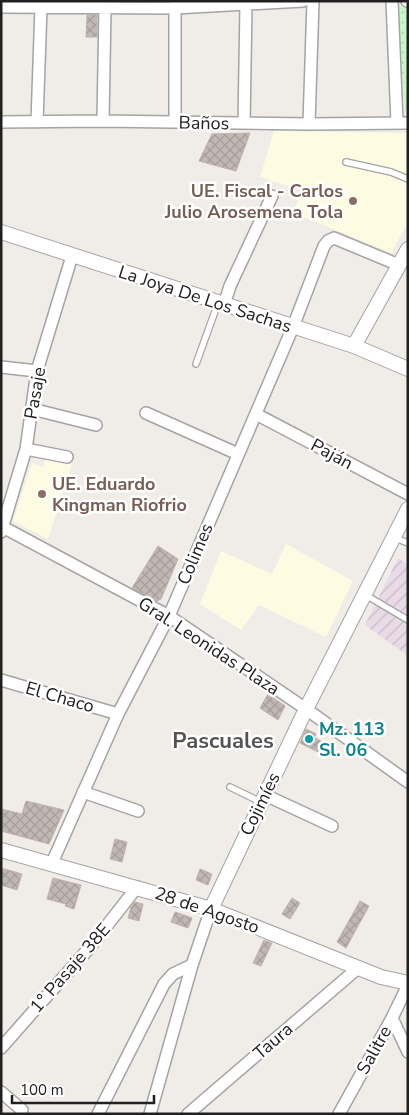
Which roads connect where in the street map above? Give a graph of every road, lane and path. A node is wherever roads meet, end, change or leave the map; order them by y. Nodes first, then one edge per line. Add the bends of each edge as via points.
1 (303, 1) edge
2 (313, 1) edge
3 (392, 1) edge
4 (175, 4) edge
5 (246, 5) junction
6 (1, 7) edge
7 (41, 7) junction
8 (105, 8) junction
9 (103, 121) junction
10 (1, 122) edge
11 (36, 122) junction
12 (175, 122) junction
13 (402, 122) edge
14 (244, 123) junction
15 (309, 124) junction
16 (346, 162) dead end
17 (408, 179) edge
18 (272, 196) dead end
19 (1, 232) edge
20 (408, 249) edge
21 (72, 256) junction
22 (404, 267) edge
23 (221, 304) junction
24 (293, 327) junction
25 (354, 346) junction
26 (196, 364) dead end
27 (1, 367) edge
28 (408, 369) edge
29 (37, 371) junction
30 (32, 409) junction
31 (146, 413) dead end
32 (256, 414) junction
33 (96, 425) dead end
34 (26, 449) junction
35 (238, 454) junction
36 (67, 457) dead end
37 (408, 494) edge
38 (408, 509) edge
39 (2, 528) edge
40 (393, 537) junction
41 (408, 543) edge
42 (364, 594) junction
43 (169, 616) junction
44 (408, 620) edge
45 (1, 680) edge
46 (306, 709) junction
47 (118, 714) junction
48 (406, 776) edge
49 (230, 787) dead end
50 (83, 792) junction
51 (263, 799) junction
52 (138, 811) dead end
53 (332, 826) dead end
54 (1, 850) edge
55 (52, 863) junction
56 (137, 887) junction
57 (211, 909) junction
58 (192, 965) junction
59 (358, 968) junction
60 (408, 984) edge
61 (392, 1018) junction
62 (1, 1048) edge
63 (408, 1052) edge
64 (1, 1092) edge
65 (22, 1110) dead end
66 (98, 1114) edge
67 (150, 1114) edge
68 (188, 1114) edge
69 (340, 1114) edge

1 - 5 street
2 - 15 street
3 - 13 street
4 - 5 street
4 - 8 street
4 - 12 street
5 - 14 street
6 - 7 street
7 - 8 street
7 - 11 street
8 - 9 street
9 - 11 street, Baños
9 - 12 street, Baños
10 - 11 street, Baños
12 - 14 street, Baños
13 - 15 street, Baños
14 - 15 street, Baños
16 - 17 lane
18 - 23 street
19 - 21 street, La Joya De Los Sachas
20 - 22 street
21 - 23 street, La Joya De Los Sachas
21 - 29 street, Pasaje
22 - 24 street, Colimes via 334,238 328,241
22 - 25 street
23 - 24 street, La Joya De Los Sachas
23 - 26 lane
24 - 25 street, La Joya De Los Sachas
24 - 32 street, Colimes
25 - 28 street, La Joya De Los Sachas
27 - 29 street
29 - 30 street, Pasaje
30 - 33 street
30 - 34 street, Pasaje
31 - 35 street
32 - 35 street, Colimes
32 - 37 street, Paján
34 - 36 street
34 - 39 street, Pasaje
35 - 43 street, Colimes
38 - 40 street, Cojimíes
39 - 43 street, Gral. Leonidas Plaza
40 - 41 lane
40 - 42 street, Cojimíes
42 - 44 lane
42 - 46 street, Cojimíes
43 - 46 street, Gral. Leonidas Plaza
43 - 47 street, Colimes
45 - 47 street, El Chaco
46 - 48 street, Gral. Leonidas Plaza
46 - 51 street, Cojimíes
47 - 50 street, Colimes
49 - 51 lane
50 - 52 street
50 - 55 street, Colimes
51 - 53 street
51 - 57 street, Cojimíes
54 - 55 street, 28 de Agosto
55 - 56 street, 28 de Agosto
56 - 57 street, 28 de Agosto
56 - 62 street, 1° Pasaje 38E via 91,946
57 - 58 street, Cojimíes
57 - 59 street, 28 de Agosto
58 - 66 street via 173,974 164,984
58 - 67 street, Cojimíes
59 - 60 street, 28 de Agosto
59 - 68 street, Taura
60 - 61 street, Salitre
61 - 63 street
61 - 69 street, Salitre
64 - 65 street

